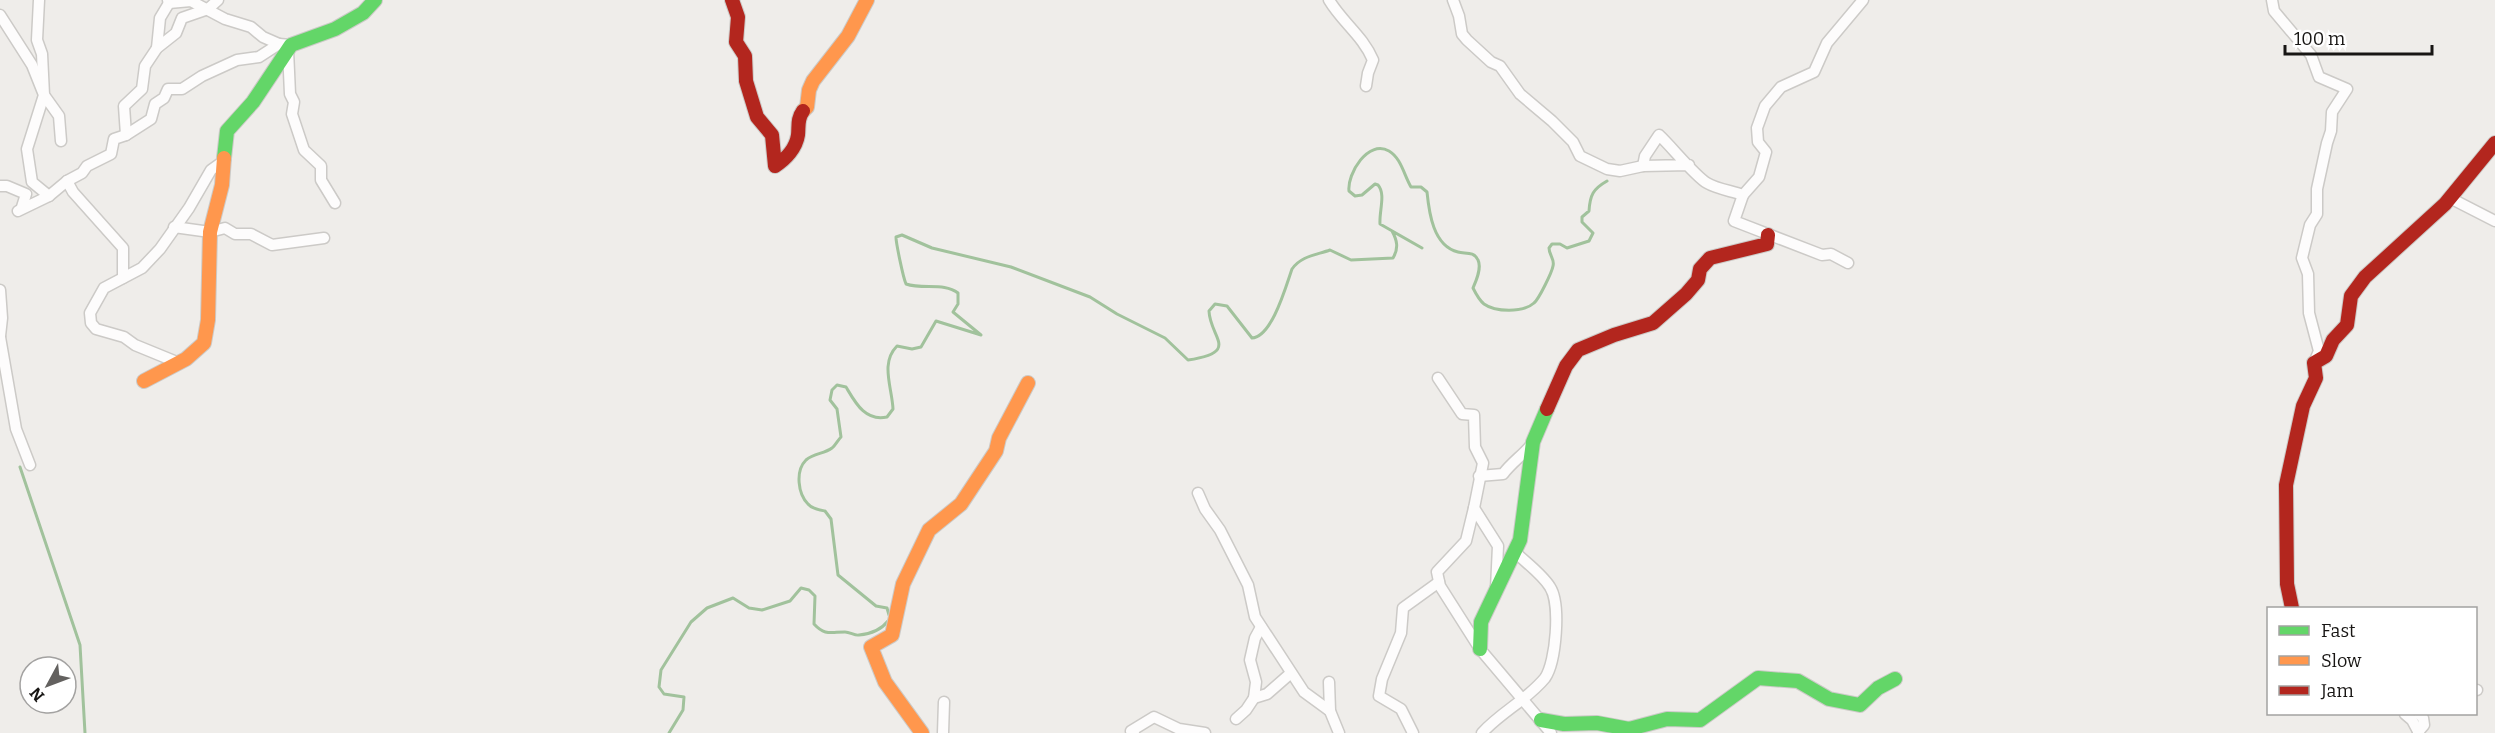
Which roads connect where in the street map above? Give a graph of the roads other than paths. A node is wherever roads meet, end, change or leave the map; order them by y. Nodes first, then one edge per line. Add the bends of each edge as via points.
1 (39, 0) edge
2 (218, 0) edge
3 (375, 0) edge
4 (732, 0) edge
5 (867, 0) edge
6 (1329, 0) edge
7 (1453, 0) edge
8 (1863, 0) edge
9 (2272, 0) edge
10 (168, 1) edge
11 (208, 9) junction
12 (0, 15) edge
13 (286, 46) junction
14 (157, 48) junction
15 (1366, 86) dead end
16 (44, 95) junction
17 (126, 135) junction
18 (61, 141) dead end
19 (2495, 143) edge
20 (225, 160) junction
21 (1689, 165) junction
22 (1643, 166) junction
23 (67, 181) junction
24 (32, 182) junction
25 (0, 186) edge
26 (26, 194) junction
27 (1743, 195) junction
28 (49, 196) junction
29 (2450, 198) junction
30 (335, 203) dead end
31 (2495, 220) edge
32 (174, 227) junction
33 (210, 232) junction
34 (1768, 235) junction
35 (324, 238) dead end
36 (1848, 263) dead end
37 (123, 278) junction
38 (0, 290) edge
39 (0, 336) edge
40 (181, 362) junction
41 (2314, 363) junction
42 (1438, 378) dead end
43 (144, 381) dead end
44 (1028, 383) dead end
45 (1533, 442) junction
46 (30, 465) dead end
47 (1479, 476) junction
48 (1198, 493) dead end
49 (1474, 508) junction
50 (1514, 551) junction
51 (1439, 582) junction
52 (1496, 588) junction
53 (2292, 607) edge
54 (1261, 627) junction
55 (1480, 649) junction
56 (1292, 673) junction
57 (1895, 679) dead end
58 (1329, 682) dead end
59 (1254, 698) junction
60 (1523, 699) junction
61 (944, 702) dead end
62 (1330, 711) junction
63 (2406, 715) edge
64 (2423, 715) edge
65 (1236, 719) dead end
66 (1541, 720) junction
67 (922, 733) edge
68 (943, 733) edge
69 (1134, 733) edge
70 (1205, 733) edge
71 (1339, 733) edge
72 (1413, 733) edge
73 (1482, 733) edge
74 (1551, 733) edge
75 (2419, 733) edge

1 - 16 street via 37,40 42,54
2 - 11 street
3 - 13 street via 363,13 335,29
4 - 5 street via 738,17 736,42 745,56 746,81 757,117 772,135 774,170 798,138 799,117 807,107 813,81 848,36
6 - 15 street via 1368,47 1373,60
7 - 22 street via 1462,34 1500,66 1520,94 1573,142 1580,156 1607,169 1620,171
8 - 27 street via 1827,44 1814,72 1781,87 1765,106 1757,128 1758,142 1766,152 1759,177
9 - 41 street via 2274,11 2311,55 2319,77 2347,88 2332,112 2317,189 2317,214 2310,225 2302,258 2308,274 2309,313 2319,351
10 - 11 street via 191,1
10 - 14 street via 160,18
11 - 13 street
11 - 14 street via 182,18 176,33
12 - 16 street via 32,65
13 - 17 street via 259,57 237,60 182,90 168,89 155,104 150,119
13 - 20 street via 252,102 227,131
13 - 30 street via 294,102 292,114 304,150 321,166 321,180
14 - 17 street via 145,66 142,89 124,106
16 - 18 street via 59,116
16 - 24 street via 27,149
17 - 23 street via 114,139 111,154
19 - 29 street
20 - 32 street via 211,170
20 - 33 street
21 - 22 street
21 - 22 street via 1659,135
21 - 27 street via 1706,183
23 - 28 street
23 - 37 street via 123,248
24 - 26 street via 26,187
24 - 28 street
25 - 26 street
26 - 28 street via 20,209
27 - 34 street via 1734,221
29 - 31 street
29 - 41 street via 2366,277 2351,296 2347,325 2333,340 2326,356
32 - 33 street
32 - 37 street via 142,268
33 - 35 street via 225,228 272,244
33 - 40 street via 204,343
34 - 36 street via 1822,255 1832,254
34 - 45 street via 1767,244 1710,258 1686,294 1653,323 1578,350 1566,366
37 - 40 street via 104,288 93,305 91,323 96,329
38 - 39 street
39 - 46 street via 16,429
40 - 43 street
41 - 53 street via 2316,378 2303,406 2286,485 2284,519
42 - 47 street via 1462,414 1474,415 1475,447 1483,463
44 - 67 street via 996,451 961,504 929,530 903,584 892,636 871,647 874,663
45 - 47 street via 1503,474
45 - 50 street via 1520,540
47 - 49 street
48 - 54 street via 1248,585
49 - 51 street via 1466,541 1437,572
49 - 52 street via 1498,546
50 - 52 street
50 - 60 street via 1551,588 1556,607 1556,635 1546,676
51 - 55 street
51 - 72 street via 1403,608 1401,633 1379,696 1401,709
52 - 55 street via 1481,622
54 - 56 street
54 - 59 street via 1250,660 1256,682
55 - 60 street
56 - 59 street via 1267,694
56 - 62 street via 1304,692
57 - 66 street via 1860,705 1829,699 1798,681 1758,678 1700,720 1667,719 1629,729
58 - 62 street
59 - 65 street
60 - 66 street
60 - 73 street
61 - 68 street
62 - 71 street
63 - 75 street
64 - 75 street via 2424,725
66 - 74 street
69 - 70 street via 1131,731 1154,717 1179,729

